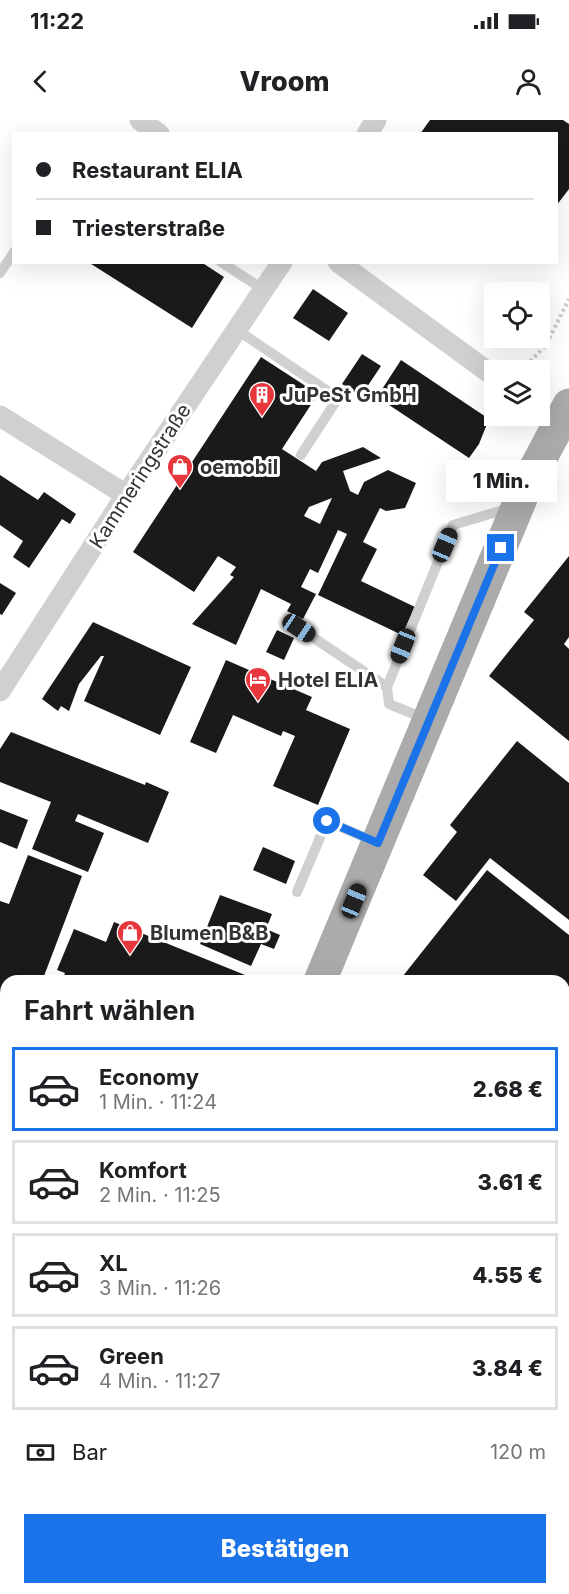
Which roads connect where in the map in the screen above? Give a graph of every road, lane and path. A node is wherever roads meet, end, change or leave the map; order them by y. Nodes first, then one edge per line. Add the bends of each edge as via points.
1 (140, 120) edge
2 (156, 132) edge
3 (12, 255) edge
4 (224, 264) edge
5 (281, 264) edge
6 (341, 264) edge
7 (0, 273) edge
8 (264, 290) junction
9 (569, 299) edge
10 (237, 330) junction
11 (532, 360) edge
12 (484, 369) edge
13 (0, 416) edge
14 (555, 417) edge
15 (301, 455) dead end
16 (126, 495) junction
17 (518, 505) junction
18 (299, 628) dead end
19 (387, 687) junction
20 (0, 691) edge
21 (429, 721) junction
22 (378, 843) junction
23 (297, 892) dead end
24 (323, 975) edge

1 - 2 street
3 - 7 lane
4 - 8 lane
5 - 8 street, Kammeringstraße
6 - 12 street
8 - 10 street, Kammeringstraße
9 - 11 path via 546,345
10 - 15 lane via 338,398
10 - 16 street, Kammeringstraße
13 - 16 street
14 - 17 main road
16 - 20 street, Kammeringstraße
17 - 19 lane via 453,525
17 - 21 main road
18 - 19 lane
19 - 21 lane via 389,704
21 - 22 main road
22 - 23 lane via 327,821
22 - 24 main road

